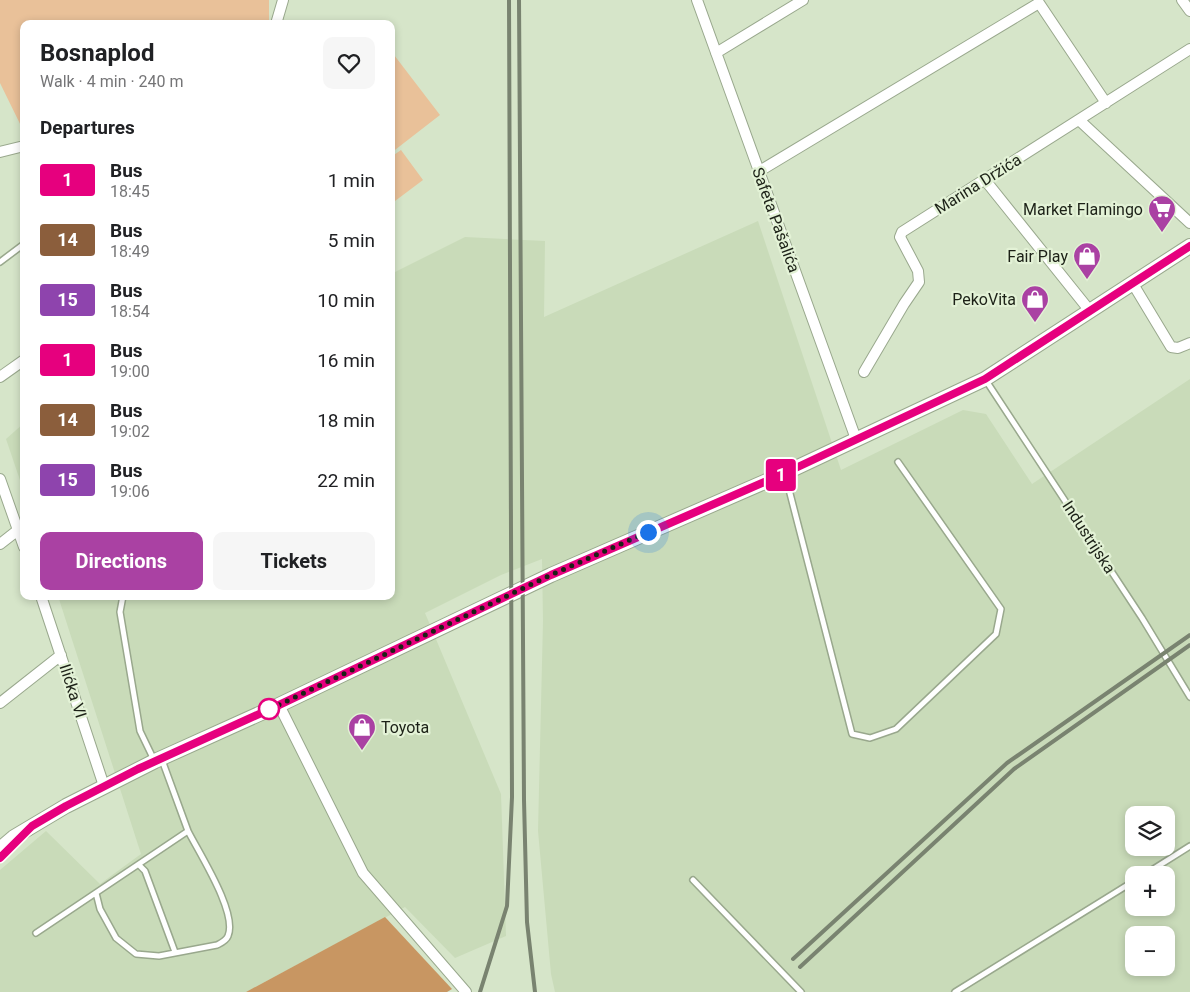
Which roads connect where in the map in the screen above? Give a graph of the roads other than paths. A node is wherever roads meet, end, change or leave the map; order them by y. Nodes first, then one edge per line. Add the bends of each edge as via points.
1 (283, 0) edge
2 (697, 0) edge
3 (803, 0) edge
4 (1182, 0) edge
5 (1038, 1) edge
6 (1190, 11) edge
7 (277, 20) edge
8 (1190, 49) edge
9 (716, 53) junction
10 (1106, 103) junction
11 (1079, 120) junction
12 (20, 148) edge
13 (0, 152) edge
14 (758, 172) junction
15 (985, 180) junction
16 (1190, 223) edge
17 (1190, 246) edge
18 (20, 247) edge
19 (0, 262) edge
20 (1133, 284) junction
21 (1090, 312) junction
22 (1190, 343) edge
23 (20, 363) edge
24 (864, 372) dead end
25 (0, 378) edge
26 (985, 379) junction
27 (856, 439) junction
28 (898, 462) dead end
29 (785, 473) junction
30 (0, 479) edge
31 (18, 530) junction
32 (20, 536) edge
33 (0, 544) edge
34 (42, 600) edge
35 (123, 600) edge
36 (61, 655) junction
37 (1190, 697) edge
38 (0, 703) edge
39 (279, 705) junction
40 (158, 760) junction
41 (104, 786) junction
42 (32, 826) junction
43 (188, 831) junction
44 (1190, 846) edge
45 (0, 849) edge
46 (0, 858) edge
47 (139, 865) junction
48 (1158, 866) edge
49 (693, 880) dead end
50 (1125, 887) edge
51 (96, 892) junction
52 (36, 933) dead end
53 (175, 952) junction
54 (466, 992) edge
55 (801, 992) edge
56 (955, 992) edge

1 - 7 street
2 - 9 street, Safeta Pašalića
3 - 9 street
4 - 6 street
5 - 10 street
5 - 14 street
8 - 10 street, Marina Držića
9 - 14 street, Safeta Pašalića
10 - 11 street, Marina Držića
11 - 15 street, Marina Držića
11 - 16 street
12 - 13 street
14 - 27 street, Safeta Pašalića
15 - 21 street
15 - 24 street, Marina Držića via 902,232 900,237 920,278
17 - 20 main road
18 - 19 lane
20 - 21 main road
20 - 22 street via 1171,347
21 - 26 main road
23 - 25 street
26 - 27 main road
26 - 37 lane, Industrijska
27 - 29 main road
28 - 29 lane via 1001,608 996,634 966,664 896,729 870,738 852,734
29 - 39 main road via 551,575
30 - 31 street
31 - 32 street
31 - 33 street
34 - 36 street, Ilićka VI
35 - 40 lane via 120,612 140,731
36 - 38 street
36 - 41 street, Ilićka VI
39 - 40 main road
39 - 54 street via 363,873
40 - 41 main road
40 - 43 lane
41 - 42 main road
42 - 45 main road
42 - 46 main road
43 - 47 lane
43 - 53 lane via 226,907 230,928 228,937 217,945
44 - 48 lane
47 - 51 lane
47 - 53 lane via 145,871
49 - 55 lane
50 - 56 lane
51 - 52 lane
51 - 53 lane via 105,921 126,948 147,957

